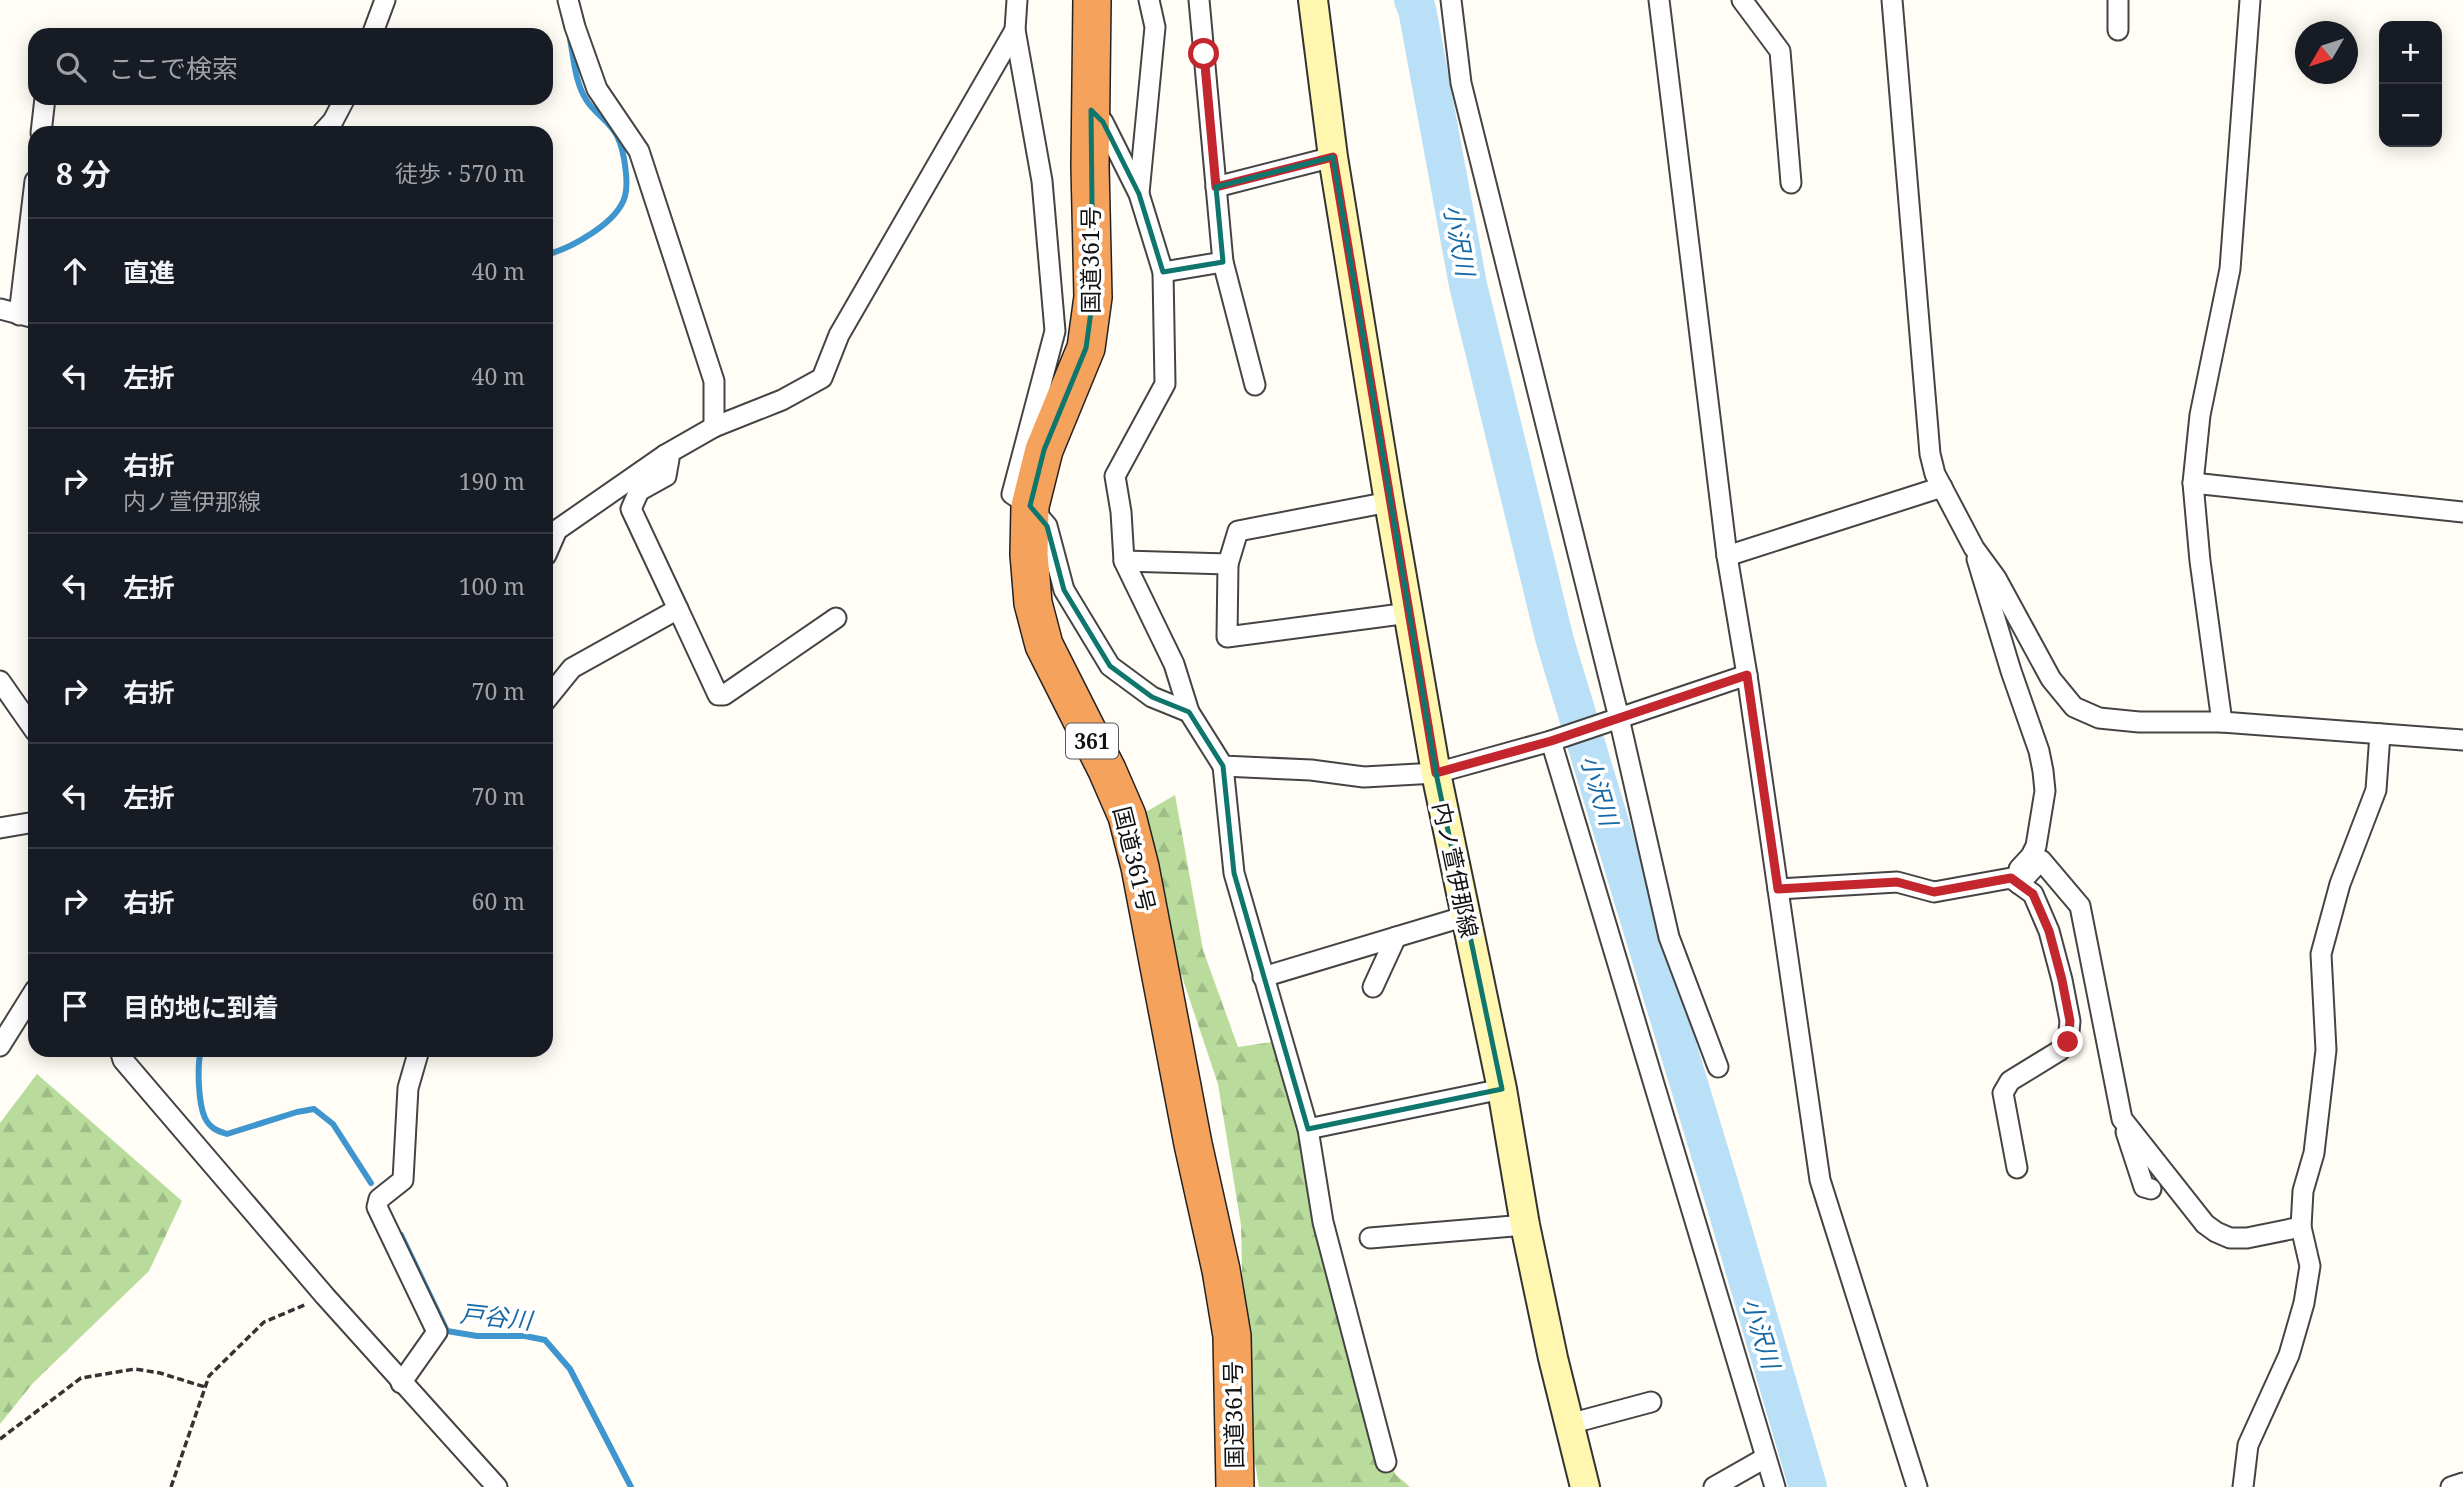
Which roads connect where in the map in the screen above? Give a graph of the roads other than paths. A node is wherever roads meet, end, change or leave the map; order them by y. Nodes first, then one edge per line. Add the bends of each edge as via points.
1 (385, 0) edge
2 (568, 0) edge
3 (1017, 0) edge
4 (1092, 0) edge
5 (1149, 0) edge
6 (1199, 0) edge
7 (1313, 0) edge
8 (1451, 0) edge
9 (1659, 0) edge
10 (1742, 0) edge
11 (1892, 0) edge
12 (2118, 0) edge
13 (2250, 0) edge
14 (375, 28) edge
15 (1015, 30) junction
16 (2118, 30) dead end
17 (44, 105) edge
18 (341, 105) edge
19 (1091, 110) junction
20 (42, 126) edge
21 (328, 126) edge
22 (1333, 157) junction
23 (1791, 183) dead end
24 (1216, 187) junction
25 (1139, 194) junction
26 (28, 236) edge
27 (1223, 262) junction
28 (1163, 272) junction
29 (18, 314) edge
30 (1255, 385) dead end
31 (714, 427) junction
32 (665, 455) junction
33 (2193, 483) junction
34 (1942, 487) junction
35 (1389, 502) junction
36 (1030, 506) junction
37 (2463, 512) edge
38 (553, 538) edge
39 (1974, 548) junction
40 (1727, 556) junction
41 (1124, 561) junction
42 (1228, 564) junction
43 (677, 609) junction
44 (1409, 613) junction
45 (836, 618) dead end
46 (1747, 675) junction
47 (0, 681) edge
48 (553, 691) edge
49 (1189, 712) junction
50 (1619, 718) junction
51 (28, 721) edge
52 (2222, 722) junction
53 (2380, 734) junction
54 (1554, 740) junction
55 (2463, 740) edge
56 (1223, 766) junction
57 (1436, 773) junction
58 (28, 823) edge
59 (0, 828) edge
60 (2015, 881) junction
61 (1778, 889) junction
62 (1466, 916) junction
63 (1396, 937) junction
64 (1263, 977) junction
65 (1373, 987) dead end
66 (28, 1000) edge
67 (0, 1046) edge
68 (122, 1057) edge
69 (417, 1057) edge
70 (1718, 1066) dead end
71 (1502, 1089) junction
72 (2122, 1119) junction
73 (1308, 1129) junction
74 (2017, 1168) dead end
75 (2151, 1189) dead end
76 (1525, 1225) junction
77 (2301, 1227) junction
78 (1370, 1238) dead end
79 (401, 1383) junction
80 (1651, 1402) dead end
81 (1569, 1424) junction
82 (1765, 1458) junction
83 (1386, 1462) dead end
84 (2463, 1483) edge
85 (497, 1487) edge
86 (1235, 1487) edge
87 (1585, 1487) edge
88 (1714, 1487) edge
89 (1774, 1487) edge
90 (1917, 1487) edge
91 (2244, 1487) edge
92 (2451, 1487) edge

1 - 14 street
2 - 31 street via 597,89 639,150 714,381
3 - 15 street
4 - 19 highway, 国道361号 / 361
5 - 25 street via 1155,27
6 - 24 street
7 - 22 main road, 内ノ萱伊那線
8 - 50 street via 1461,83
9 - 40 street
10 - 23 street via 1780,51
11 - 34 street via 1930,454
12 - 16 street
13 - 33 street via 2230,269 2200,415
15 - 31 street via 839,335 822,378 782,400
15 - 36 street via 1042,181 1055,331 1012,494
17 - 20 street
18 - 21 street
19 - 25 street via 1103,122
19 - 36 highway, 国道361号 / 361 via 1093,297 1086,348 1044,450
22 - 24 street
22 - 35 main road, 内ノ萱伊那線
24 - 27 street
25 - 28 street
26 - 29 street
27 - 28 street
27 - 30 street
28 - 41 street via 1165,384 1115,476
31 - 32 street
32 - 38 street via 556,530
32 - 43 street via 669,459 666,476 639,491 631,509
33 - 37 street
33 - 52 street
34 - 39 street
34 - 40 street
35 - 42 street via 1238,531
35 - 44 main road, 内ノ萱伊那線
36 - 49 street via 1047,526 1064,590 1110,666 1152,697
36 - 86 highway, 国道361号 / 361 via 1033,603 1044,645 1128,816 1140,867 1230,1323
39 - 52 street via 1996,578 2051,678 2074,707 2099,718
39 - 60 street via 2043,771 2045,790 2036,846
40 - 46 street
41 - 42 street
41 - 49 street via 1174,664
42 - 44 street via 1227,637
43 - 45 street via 718,695
43 - 48 street via 572,668
44 - 57 main road, 内ノ萱伊那線
46 - 50 street
46 - 61 street
47 - 51 street
49 - 56 street
50 - 54 street
50 - 70 street via 1669,937
52 - 53 street
53 - 55 street
53 - 77 street via 2376,790 2340,884 2321,954 2326,1049
54 - 57 street
54 - 82 street
56 - 57 street via 1364,777
56 - 64 street via 1234,873
57 - 62 main road, 内ノ萱伊那線
58 - 59 street
60 - 61 street via 1934,892 1897,882
60 - 72 street via 2041,860 2080,906
60 - 74 street via 2033,894 2049,931 2070,1021 2068,1042 2010,1081 2003,1093
61 - 90 street via 1820,1180
62 - 63 street
62 - 71 main road, 内ノ萱伊那線
63 - 64 street
63 - 65 street
64 - 73 street
66 - 67 street
68 - 79 street
69 - 79 street via 408,1088 403,1180 379,1199 377,1206 437,1332
71 - 73 street
71 - 76 main road, 内ノ萱伊那線
72 - 75 street via 2140,1178 2144,1187
72 - 77 street via 2205,1224 2216,1231 2230,1238 2247,1238
73 - 83 street via 1323,1222
76 - 78 street
76 - 81 main road, 内ノ萱伊那線
77 - 91 street via 2310,1266 2304,1303 2288,1355 2248,1445
79 - 85 street
80 - 81 street
81 - 87 main road, 内ノ萱伊那線
82 - 88 street
82 - 89 street
84 - 92 street

